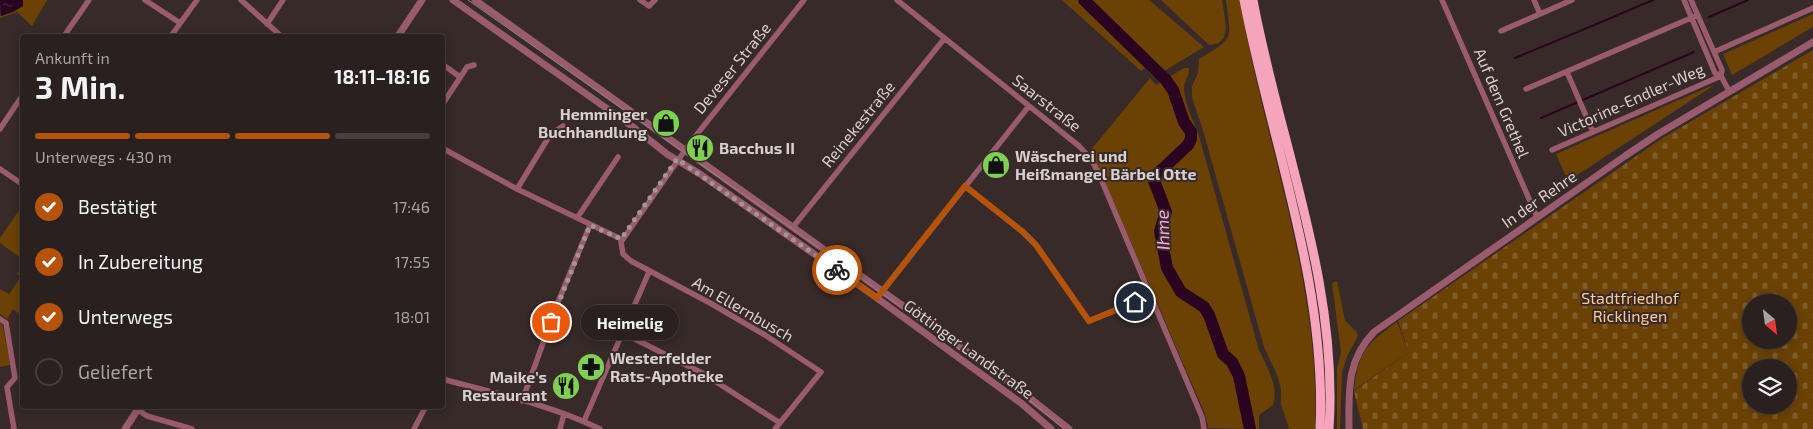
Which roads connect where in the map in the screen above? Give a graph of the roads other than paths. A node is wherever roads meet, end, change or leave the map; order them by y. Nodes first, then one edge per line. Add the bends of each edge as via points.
1 (89, 0) edge
2 (145, 0) edge
3 (197, 0) edge
4 (241, 0) edge
5 (283, 0) edge
6 (422, 0) edge
7 (453, 0) edge
8 (475, 0) edge
9 (640, 0) edge
10 (655, 0) edge
11 (804, 0) edge
12 (897, 0) edge
13 (1244, 0) edge
14 (1253, 0) edge
15 (1442, 0) edge
16 (1534, 0) edge
17 (1572, 0) edge
18 (1684, 0) edge
19 (1692, 0) edge
20 (1813, 8) edge
21 (1540, 14) junction
22 (1695, 16) junction
23 (180, 24) junction
24 (267, 24) junction
25 (1501, 31) dead end
26 (65, 34) edge
27 (172, 34) edge
28 (279, 34) edge
29 (401, 34) edge
30 (944, 39) junction
31 (1813, 42) edge
32 (1714, 52) junction
33 (474, 65) dead end
34 (445, 66) edge
35 (1567, 72) junction
36 (1721, 76) junction
37 (460, 77) junction
38 (1526, 89) dead end
39 (1729, 91) junction
40 (445, 100) edge
41 (20, 101) edge
42 (1029, 106) junction
43 (563, 126) dead end
44 (0, 129) edge
45 (1593, 132) junction
46 (445, 150) edge
47 (1552, 150) dead end
48 (681, 154) junction
49 (618, 157) dead end
50 (0, 169) edge
51 (20, 183) edge
52 (965, 186) junction
53 (517, 189) junction
54 (1537, 217) junction
55 (577, 218) junction
56 (590, 225) junction
57 (793, 227) junction
58 (621, 239) junction
59 (649, 272) junction
60 (882, 291) junction
61 (1151, 296) junction
62 (877, 298) junction
63 (0, 319) edge
64 (623, 333) junction
65 (445, 380) edge
66 (7, 387) junction
67 (0, 388) edge
68 (522, 401) junction
69 (138, 409) edge
70 (140, 409) edge
71 (424, 409) edge
72 (564, 414) junction
73 (584, 421) junction
74 (780, 423) junction
75 (14, 429) edge
76 (125, 429) edge
77 (192, 429) edge
78 (414, 429) edge
79 (560, 429) edge
80 (600, 429) edge
81 (775, 429) edge
82 (1051, 429) edge
83 (1069, 429) edge
84 (1204, 429) edge
85 (1320, 429) edge
86 (1329, 429) edge
87 (1349, 429) edge

1 - 26 street
2 - 23 street
3 - 23 street
4 - 24 street
5 - 24 street
6 - 29 street
7 - 48 street, Göttinger Landstraße via 667,154
8 - 48 street, Göttinger Landstraße
9 - 10 street via 649,6
11 - 48 street, Deveser Straße
12 - 30 street, Saarstraße
13 - 85 highway via 1308,278 1319,363
14 - 86 highway via 1320,286 1329,348
15 - 54 street, Auf dem Grethel
16 - 21 street
17 - 21 street
18 - 22 street
19 - 22 street
20 - 32 street
21 - 25 street
22 - 32 street
22 - 35 street
22 - 36 street via 1715,73
23 - 27 street
24 - 28 street
30 - 42 street, Saarstraße
30 - 57 street, Reinekestraße
31 - 39 street, In der Rehre
32 - 36 street via 1722,70
33 - 37 street via 466,67
34 - 37 street
35 - 38 street
35 - 45 street
36 - 39 street
36 - 45 street, Victorine-Endler-Weg
37 - 40 street
39 - 54 street, In der Rehre via 1658,134
41 - 44 street
42 - 52 street
42 - 61 street, Saarstraße via 1079,146 1095,165
43 - 53 street via 550,135
45 - 47 street, Victorine-Endler-Weg
46 - 53 street
48 - 57 street, Göttinger Landstraße
48 - 58 street, Deveser Straße
48 - 62 street, Göttinger Landstraße
49 - 55 street
50 - 51 street
52 - 60 street
52 - 61 street via 1036,245 1089,321
53 - 55 street
54 - 87 street, In der Rehre via 1366,340 1359,350 1349,385
55 - 56 street
56 - 58 street
56 - 68 street
57 - 60 street, Göttinger Landstraße
58 - 59 street, Am Ellernbusch via 623,254
59 - 64 street
59 - 74 street, Am Ellernbusch via 710,303 820,372
60 - 62 street
60 - 83 street, Göttinger Landstraße via 1014,385
61 - 84 street, Saarstraße via 1202,417
62 - 82 street, Göttinger Landstraße via 1021,403
63 - 66 street via 6,323 15,378
64 - 73 street
64 - 74 street via 705,374
65 - 68 street
66 - 67 street
66 - 75 street
68 - 72 street
69 - 76 street
70 - 77 street via 147,416
71 - 78 street
72 - 73 street
72 - 79 street
73 - 80 street
74 - 81 street

